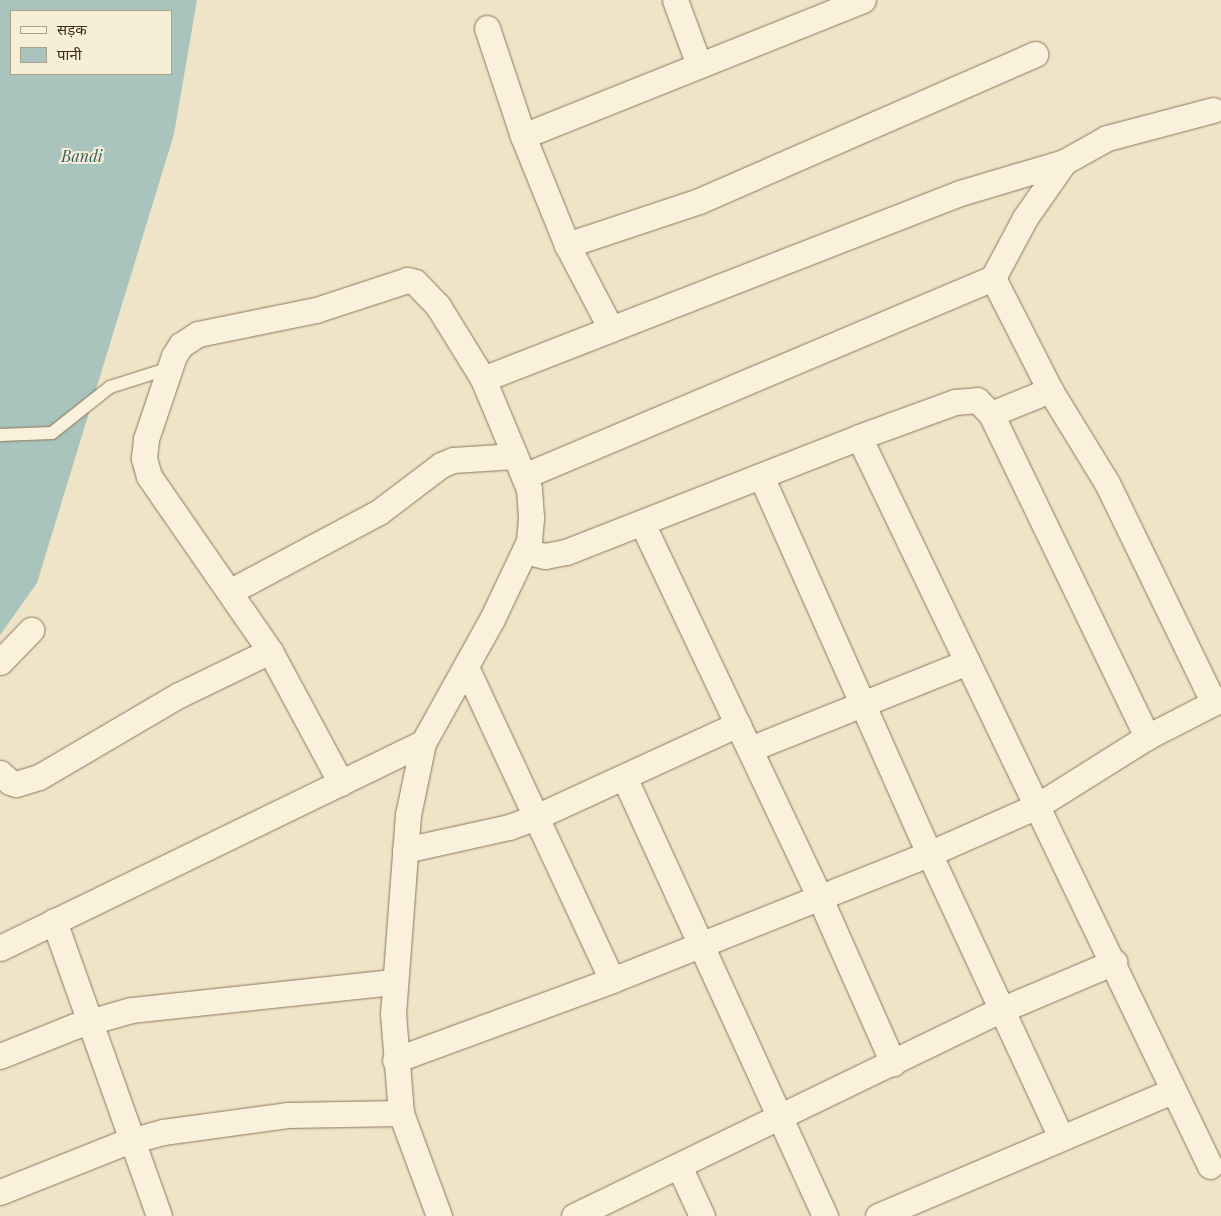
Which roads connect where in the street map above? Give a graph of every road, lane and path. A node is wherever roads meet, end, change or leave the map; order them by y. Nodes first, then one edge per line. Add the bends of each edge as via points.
1 (675, 0) edge
2 (863, 0) edge
3 (487, 28) dead end
4 (1035, 54) dead end
5 (699, 66) junction
6 (1213, 110) dead end
7 (523, 136) junction
8 (1064, 162) junction
9 (567, 245) junction
10 (993, 278) junction
11 (612, 329) junction
12 (170, 368) junction
13 (483, 379) junction
14 (1050, 390) junction
15 (991, 414) junction
16 (0, 435) edge
17 (858, 437) junction
18 (520, 466) junction
19 (761, 476) junction
20 (642, 523) junction
21 (525, 551) junction
22 (231, 592) junction
23 (31, 630) dead end
24 (270, 651) junction
25 (0, 662) edge
26 (968, 662) junction
27 (466, 667) junction
28 (1217, 700) edge
29 (862, 703) junction
30 (738, 724) junction
31 (1147, 737) junction
32 (423, 743) junction
33 (750, 749) junction
34 (0, 773) edge
35 (624, 778) junction
36 (341, 783) junction
37 (1037, 806) junction
38 (536, 817) junction
39 (405, 850) junction
40 (928, 853) junction
41 (819, 896) junction
42 (54, 921) junction
43 (702, 944) junction
44 (0, 948) edge
45 (1114, 962) junction
46 (612, 980) junction
47 (395, 982) junction
48 (1003, 1009) junction
49 (91, 1021) junction
50 (0, 1056) edge
51 (394, 1060) junction
52 (893, 1062) junction
53 (1172, 1091) junction
54 (401, 1113) junction
55 (781, 1117) junction
56 (1061, 1138) junction
57 (131, 1140) junction
58 (679, 1166) junction
59 (1210, 1166) dead end
60 (0, 1192) edge
61 (160, 1216) edge
62 (439, 1216) edge
63 (574, 1216) edge
64 (702, 1216) edge
65 (825, 1216) edge
66 (878, 1216) edge

1 - 5 street
2 - 5 street
3 - 7 street
4 - 9 street via 699,201
5 - 7 street
6 - 8 street via 1106,138
7 - 9 street
8 - 10 street via 1026,218
8 - 11 street via 951,196
9 - 11 street
10 - 14 street
10 - 18 street
11 - 13 street
12 - 13 street via 181,345 198,334 298,315 407,280 415,282 438,306
12 - 16 lane via 110,387 52,433
12 - 22 street via 146,439 146,467
13 - 18 street
14 - 15 street
14 - 28 street via 1107,483
15 - 17 street via 977,400 966,399
15 - 31 street
17 - 19 street
17 - 26 street
18 - 21 street via 531,516
18 - 22 street via 453,460 441,465 380,512
19 - 20 street
19 - 29 street
20 - 21 street via 552,556
20 - 30 street
21 - 27 street
22 - 24 street
23 - 25 street
24 - 34 street via 179,695 38,777 16,784
24 - 36 street
26 - 29 street
26 - 37 street
27 - 32 street
27 - 38 street
28 - 31 street
29 - 33 street
29 - 40 street
30 - 33 street
30 - 35 street
31 - 37 street
32 - 36 street
32 - 39 street via 408,815
33 - 41 street
35 - 38 street
35 - 43 street
36 - 42 street
37 - 40 street
37 - 45 street
38 - 39 street via 501,829
38 - 46 street
39 - 47 street
40 - 41 street
40 - 48 street
41 - 43 street
41 - 52 street
42 - 44 street
42 - 49 street
43 - 46 street
43 - 55 street
45 - 48 street
45 - 53 street
46 - 51 street
47 - 49 street via 131,1010
47 - 51 street
48 - 52 street
48 - 56 street
49 - 50 street
49 - 57 street
51 - 54 street
52 - 55 street
53 - 56 street
53 - 59 street
54 - 57 street via 287,1115 163,1132
54 - 62 street
55 - 58 street
55 - 65 street
56 - 66 street
57 - 60 street
57 - 61 street
58 - 63 street
58 - 64 street

